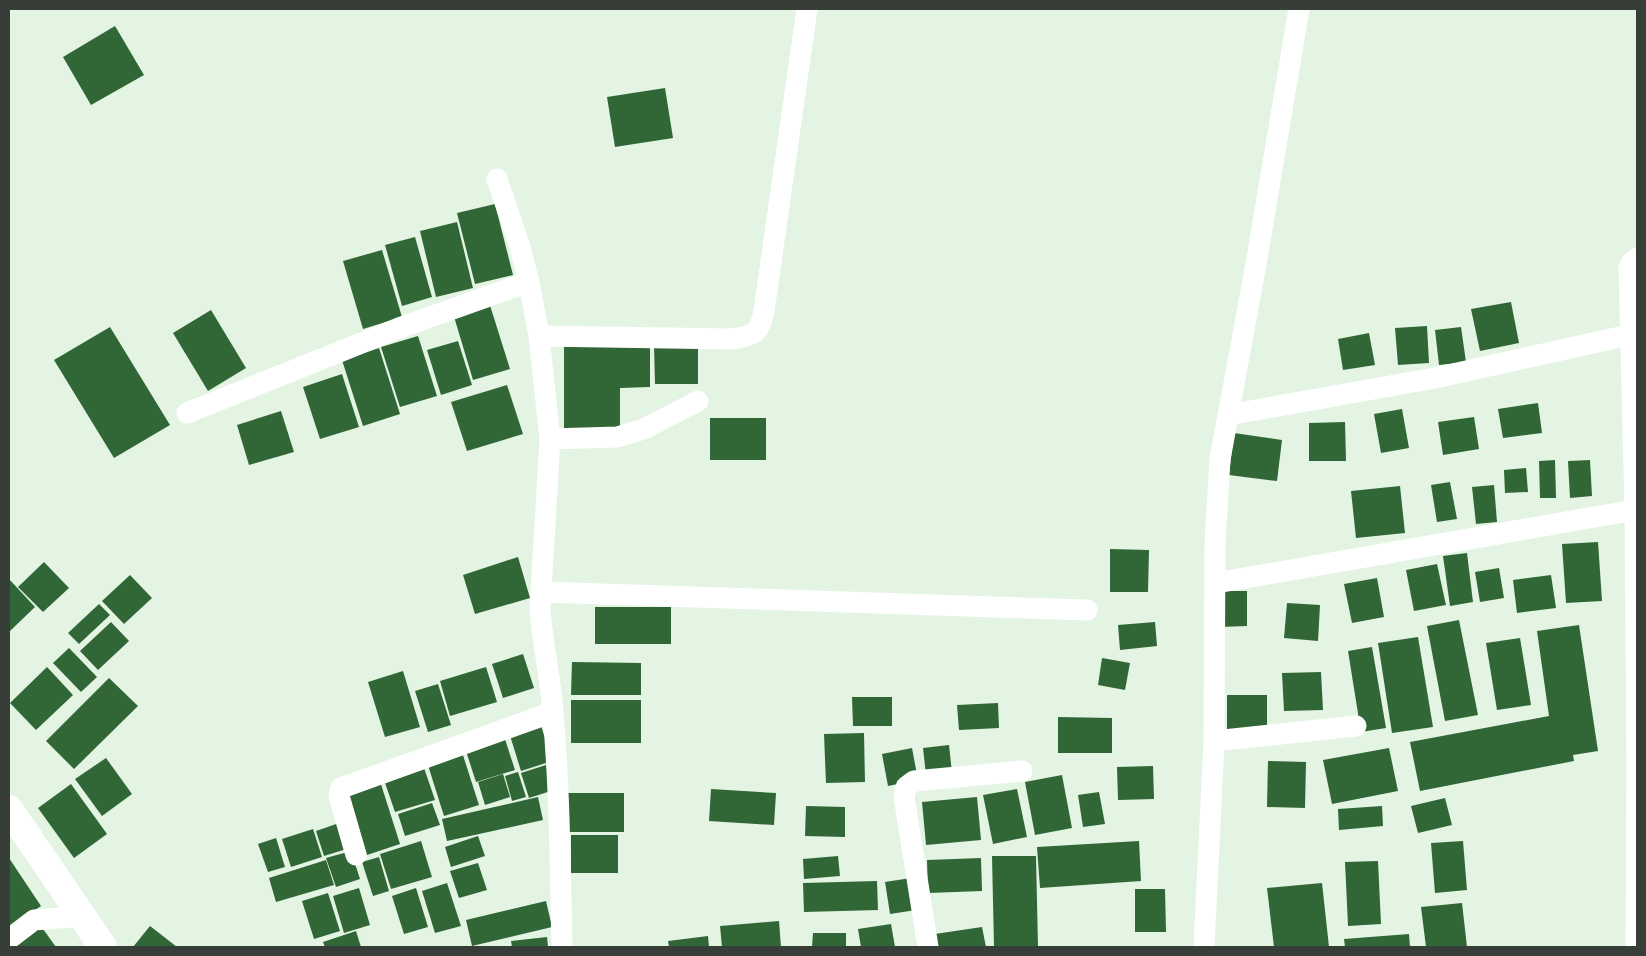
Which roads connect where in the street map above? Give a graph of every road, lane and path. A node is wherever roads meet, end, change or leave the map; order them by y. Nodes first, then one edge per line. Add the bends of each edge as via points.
1 (807, 9) edge
2 (1299, 9) edge
3 (497, 179) dead end
4 (1637, 258) edge
5 (529, 282) junction
6 (1629, 335) junction
7 (539, 336) junction
8 (698, 401) dead end
9 (187, 413) dead end
10 (1228, 415) junction
11 (550, 439) junction
12 (1635, 510) junction
13 (1216, 583) junction
14 (541, 592) junction
15 (1087, 610) dead end
16 (553, 712) junction
17 (1356, 726) dead end
18 (1214, 741) junction
19 (1022, 771) dead end
20 (9, 809) edge
21 (356, 855) dead end
22 (83, 916) junction
23 (9, 939) edge
24 (103, 947) edge
25 (562, 947) edge
26 (928, 947) edge
27 (1204, 947) edge
28 (1636, 947) edge

1 - 7 street via 764,310 756,333 732,339
2 - 10 street
3 - 5 street
4 - 6 street via 1629,268
5 - 7 street
5 - 9 street via 408,325
6 - 10 street via 1435,378
6 - 12 street
7 - 11 street
8 - 11 street via 644,429 617,437
10 - 13 street via 1220,459
11 - 14 street
12 - 13 street
12 - 28 street
13 - 18 street
14 - 15 street
14 - 16 street via 542,635
16 - 21 street via 341,788 339,796
16 - 25 street
17 - 18 street
18 - 27 street
19 - 26 street via 914,782 906,787 904,797
20 - 22 street
22 - 23 street via 34,920
22 - 24 street

